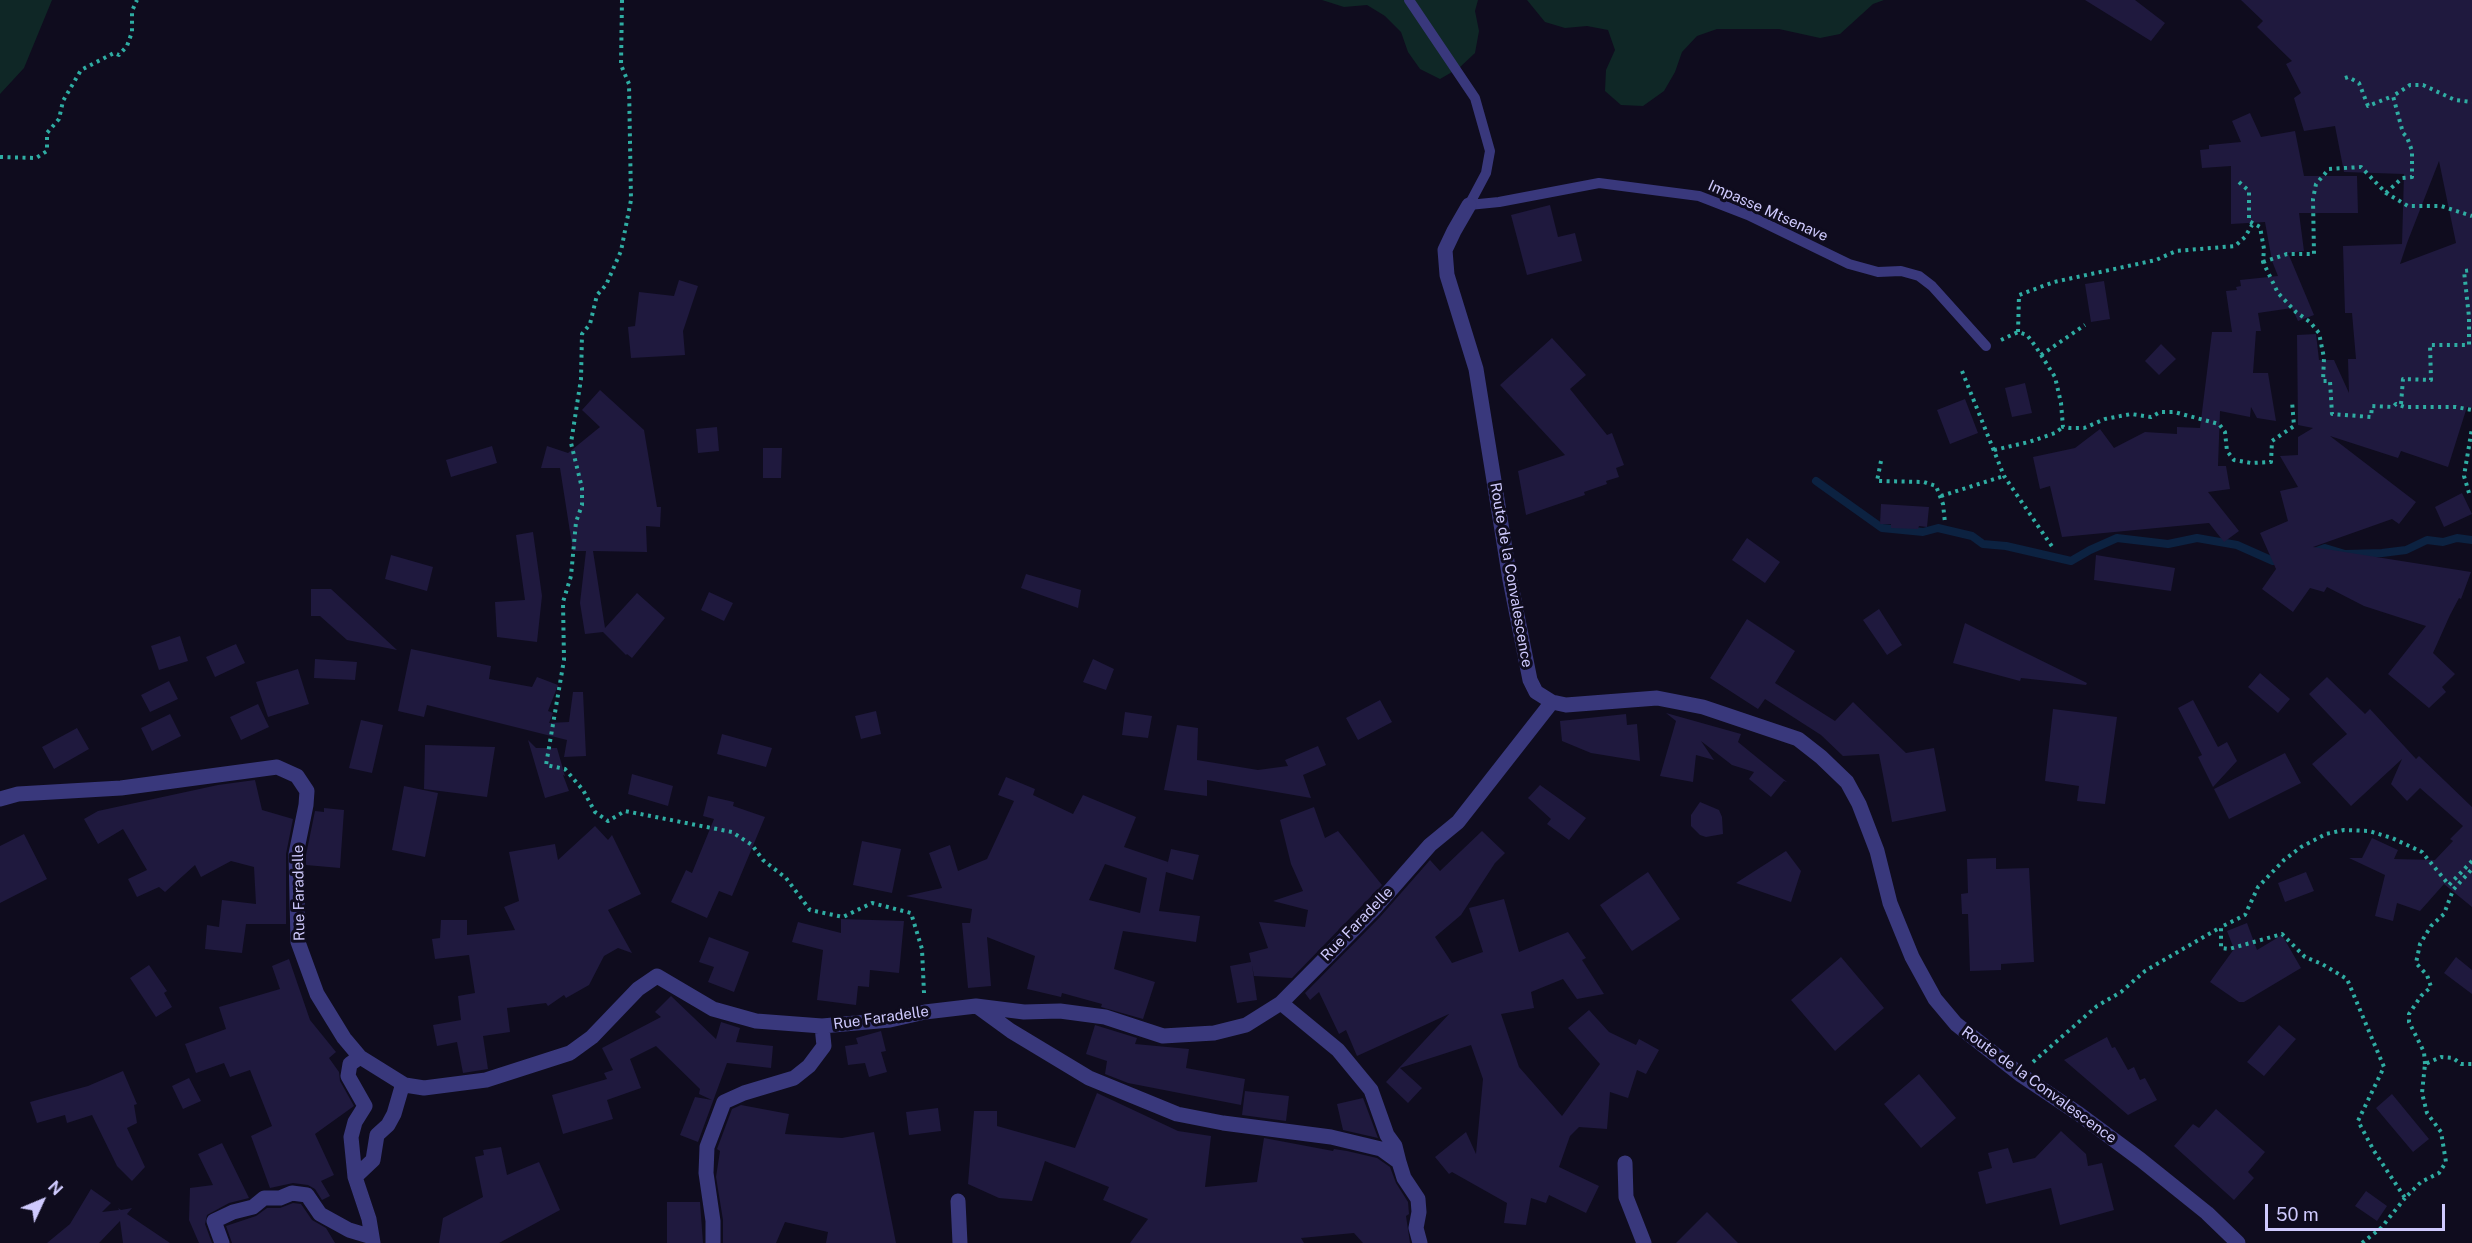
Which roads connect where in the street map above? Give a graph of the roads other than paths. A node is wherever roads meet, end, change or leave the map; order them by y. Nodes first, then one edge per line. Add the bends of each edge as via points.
1 (1409, 0) edge
2 (1469, 205) junction
3 (1986, 346) road end
4 (1552, 702) junction
5 (0, 799) edge
6 (1281, 1003) junction
7 (976, 1005) junction
8 (822, 1026) junction
9 (360, 1057) junction
10 (405, 1085) junction
11 (1399, 1162) junction
12 (1625, 1163) dead end
13 (355, 1177) junction
14 (958, 1201) dead end
15 (1418, 1236) edge
16 (373, 1240) edge
17 (222, 1243) edge
18 (712, 1243) edge
19 (960, 1243) edge
20 (1644, 1243) edge
21 (2238, 1243) edge

1 - 2 lane, Route de la Convalescence via 1475,98 1490,151 1486,173
2 - 3 lane, Impasse Mtsenave via 1599,183 1699,196 1850,264 1878,272 1919,276
2 - 4 street, Route de la Convalescence via 1445,250 1448,275 1476,369 1530,680 1536,692
4 - 6 street, Rue Faradelle via 1458,822 1430,845 1373,910
4 - 21 street, Route de la Convalescence via 1582,705 1657,699 1703,707 1798,739 1821,757 1847,782 1859,804 1890,903 1912,957 1935,999 1956,1024 2141,1160
5 - 9 street, Rue Faradelle via 277,767 297,776 307,791 296,854 298,942 317,994
6 - 7 street, Rue Faradelle via 1246,1025 1230,1030 1163,1036 1105,1017
6 - 11 street via 1338,1050 1371,1090
7 - 8 street, Rue Faradelle via 890,1020
7 - 11 street via 1089,1078 1178,1114 1223,1124 1331,1137 1381,1149
8 - 10 street, Rue Faradelle via 756,1021 713,1009 657,976 570,1053 486,1080 424,1088
8 - 18 street via 824,1046 794,1078 724,1102 707,1147
9 - 10 street, Rue Faradelle
9 - 13 street via 351,1064 348,1076 365,1106 351,1137
10 - 13 street via 394,1114 378,1135 373,1160
11 - 15 street via 1418,1199
12 - 20 street via 1626,1197
13 - 16 street
14 - 19 street
16 - 17 street via 320,1214 307,1195 292,1193 264,1198 253,1207 214,1221

